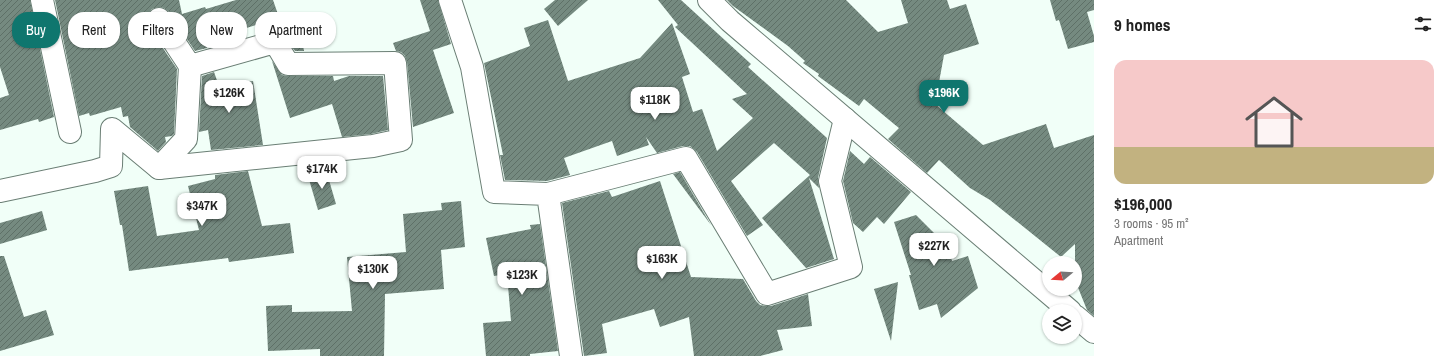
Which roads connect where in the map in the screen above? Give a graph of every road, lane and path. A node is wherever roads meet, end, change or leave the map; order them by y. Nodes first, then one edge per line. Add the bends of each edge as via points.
1 (42, 0) edge
2 (450, 0) edge
3 (710, 0) edge
4 (179, 48) edge
5 (190, 66) junction
6 (845, 119) junction
7 (70, 132) dead end
8 (159, 168) junction
9 (0, 191) edge
10 (548, 194) junction
11 (1062, 304) edge
12 (1082, 322) edge
13 (1094, 332) edge
14 (571, 356) edge

1 - 7 street
2 - 10 street via 472,67 494,192
3 - 6 street via 730,21
4 - 5 street
5 - 8 street via 186,139
5 - 8 street via 275,42 288,64 395,63 401,140 372,146
6 - 10 street via 830,181 851,267 767,294 686,158
6 - 11 street
8 - 9 street via 112,129 110,166
10 - 14 street
12 - 13 street

